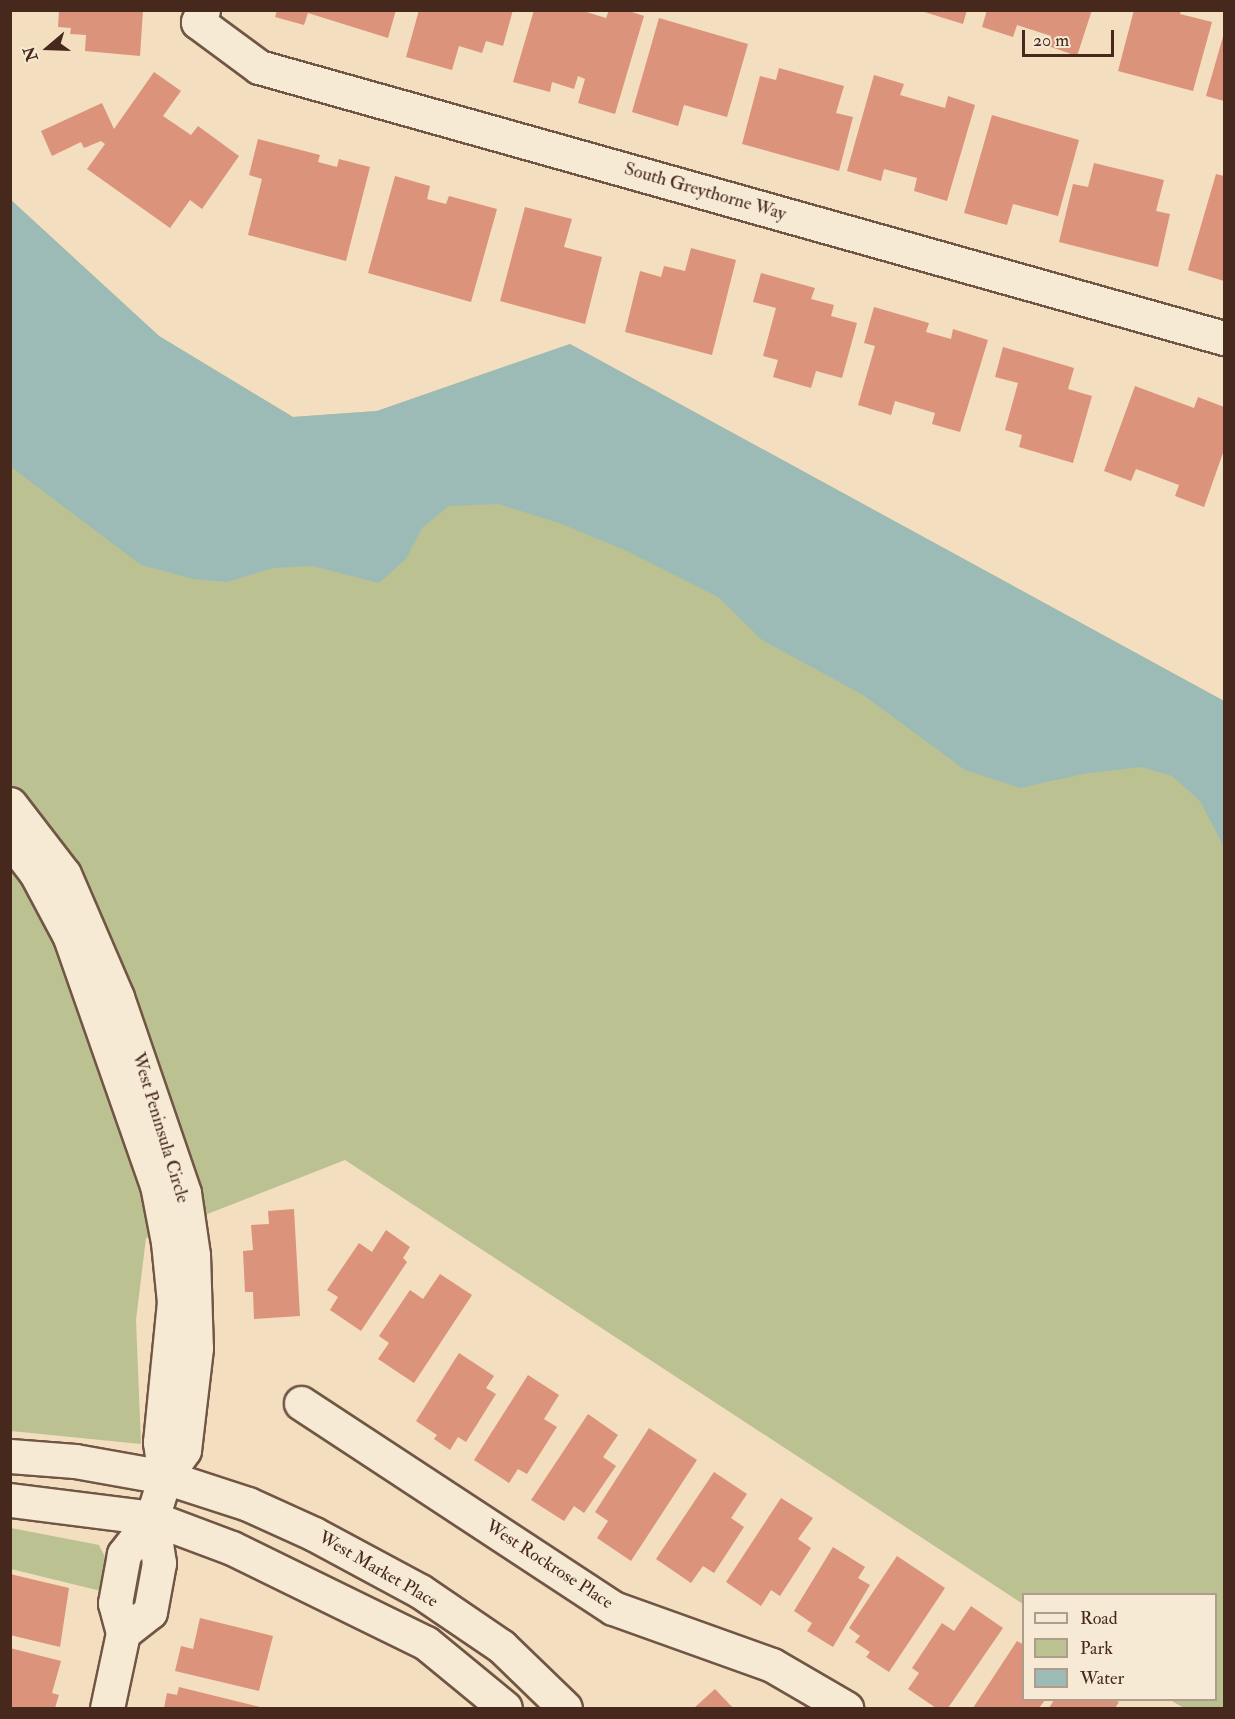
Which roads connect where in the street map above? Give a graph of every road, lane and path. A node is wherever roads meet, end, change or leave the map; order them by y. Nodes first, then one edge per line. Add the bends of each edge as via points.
1 (201, 16) edge
2 (1224, 338) edge
3 (10, 804) edge
4 (10, 839) edge
5 (301, 1403) dead end
6 (10, 1456) edge
7 (158, 1497) junction
8 (10, 1500) edge
9 (107, 1708) edge
10 (505, 1708) edge
11 (565, 1708) edge
12 (846, 1708) edge

1 - 2 street, South Greythorne Way via 259,67
3 - 7 street, West Peninsula Circle via 64,874 81,908 117,998 183,1193 193,1255 196,1347 184,1450
4 - 7 street, West Peninsula Circle via 36,873 70,937 157,1185 174,1302
5 - 12 street, West Rockrose Place via 614,1608 772,1665
6 - 7 street via 75,1461
7 - 8 street
7 - 9 street via 124,1554 115,1604 123,1634
7 - 10 street via 308,1583 426,1643
7 - 11 street, West Market Place via 248,1504 333,1543 420,1591 501,1646

